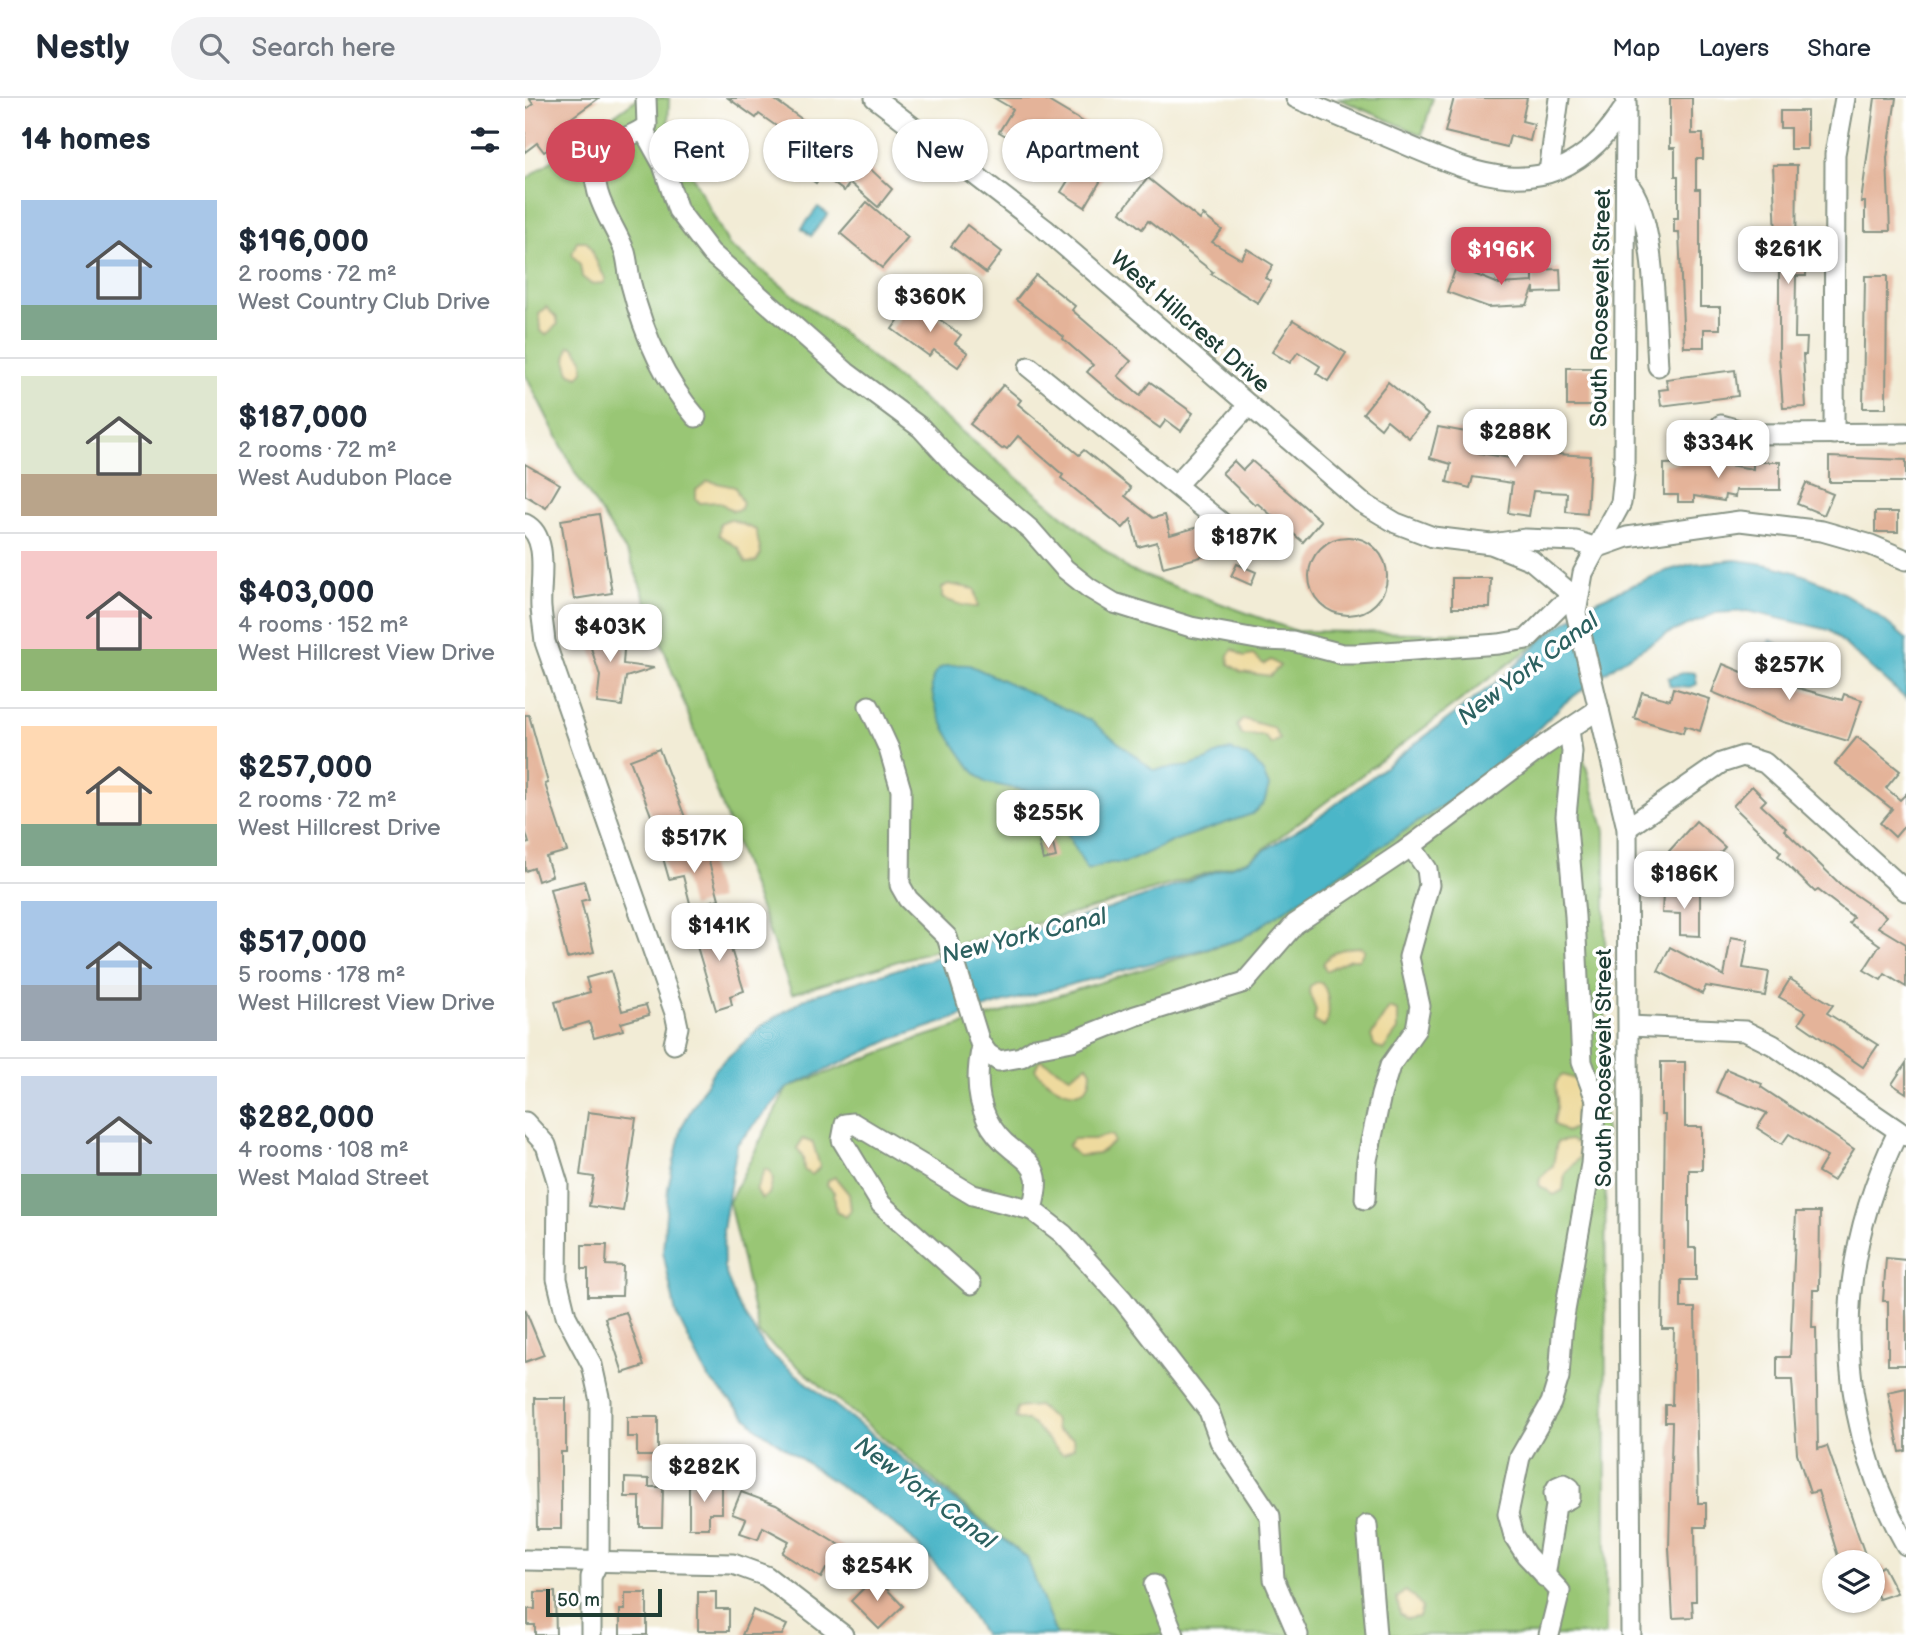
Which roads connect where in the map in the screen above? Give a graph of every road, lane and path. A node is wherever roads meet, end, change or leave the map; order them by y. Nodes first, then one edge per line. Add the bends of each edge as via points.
1 (646, 98) edge
2 (875, 98) edge
3 (1296, 98) edge
4 (1559, 98) edge
5 (1845, 98) edge
6 (1626, 102) edge
7 (643, 129) junction
8 (1549, 172) junction
9 (1627, 182) junction
10 (1658, 366) dead end
11 (1029, 367) dead end
12 (1249, 405) junction
13 (696, 417) dead end
14 (1721, 425) dead end
15 (1834, 433) junction
16 (1906, 433) edge
17 (1176, 485) junction
18 (525, 524) edge
19 (1238, 536) dead end
20 (1490, 544) junction
21 (1596, 548) junction
22 (1906, 560) edge
23 (1576, 606) junction
24 (1598, 704) junction
25 (869, 706) dead end
26 (1569, 729) junction
27 (1627, 828) junction
28 (1411, 846) junction
29 (1906, 891) edge
30 (1629, 1026) junction
31 (674, 1044) dead end
32 (982, 1046) junction
33 (525, 1122) edge
34 (1902, 1134) edge
35 (1365, 1199) dead end
36 (1032, 1210) junction
37 (971, 1284) dead end
38 (1556, 1505) dead end
39 (1367, 1525) dead end
40 (1906, 1545) edge
41 (525, 1560) edge
42 (599, 1560) junction
43 (1545, 1577) junction
44 (1154, 1585) dead end
45 (841, 1634) edge
46 (591, 1635) edge
47 (1174, 1635) edge
48 (1298, 1635) edge
49 (1376, 1635) edge
50 (1549, 1635) edge
51 (1631, 1635) edge

1 - 7 street via 647,125
2 - 12 street, West Hillcrest Drive via 1045,229
3 - 8 street via 1472,172 1521,178
4 - 8 street
5 - 15 street via 1835,154
6 - 8 street via 1596,144
6 - 9 street, South Roosevelt Street
7 - 13 street via 601,155 598,191 626,255 637,306 655,354 669,382
7 - 23 street via 663,164 678,210 711,253 846,372 921,428 954,464 1031,530 1065,569 1114,603 1191,627 1292,641 1342,654 1527,639 1560,606
9 - 10 street via 1636,192 1645,220
9 - 21 street, South Roosevelt Street via 1621,503
11 - 17 street
12 - 17 street
12 - 20 street, West Hillcrest Drive via 1361,502 1396,523 1433,537
14 - 15 street via 1753,433
15 - 16 street
17 - 19 street
18 - 31 street via 541,548 545,642 675,1013
20 - 21 street, West Hillcrest Drive via 1525,539 1576,541
20 - 23 street, West Hillcrest Drive via 1531,560
21 - 22 street via 1627,537 1740,521 1822,531
21 - 23 street, South Roosevelt Street via 1583,573
23 - 24 street, South Roosevelt Street
24 - 26 street
24 - 27 street, South Roosevelt Street
25 - 32 street via 901,790 902,892 940,928 951,946
26 - 28 street
26 - 43 street via 1572,752 1566,816 1582,1062 1596,1100 1591,1164 1563,1322 1559,1377 1551,1403 1520,1457 1508,1514 1514,1536
27 - 29 street via 1721,763 1743,755 1765,763
27 - 30 street, South Roosevelt Street
28 - 32 street via 1295,924 1245,982 1072,1041 1035,1048 1021,1057 999,1061
28 - 35 street via 1426,869 1429,885 1409,957 1420,1006 1416,1029 1390,1066 1381,1096 1367,1160
30 - 34 street via 1745,1031 1773,1045
30 - 51 street, South Roosevelt Street
32 - 36 street via 979,1104 990,1128 1028,1161 1037,1178
33 - 42 street via 546,1144 558,1184 557,1279 566,1315 592,1365 600,1401
34 - 40 street via 1876,1177 1865,1210 1853,1267 1849,1326 1851,1388 1861,1436 1880,1494
36 - 37 street via 974,1195 853,1123 845,1124 842,1140 881,1205
36 - 48 street via 1063,1234 1123,1300 1209,1411 1220,1441 1270,1516 1274,1579
38 - 43 street
39 - 49 street
41 - 42 street
42 - 45 street via 733,1564 766,1576
42 - 46 street via 591,1577
43 - 50 street via 1560,1591
44 - 47 street

